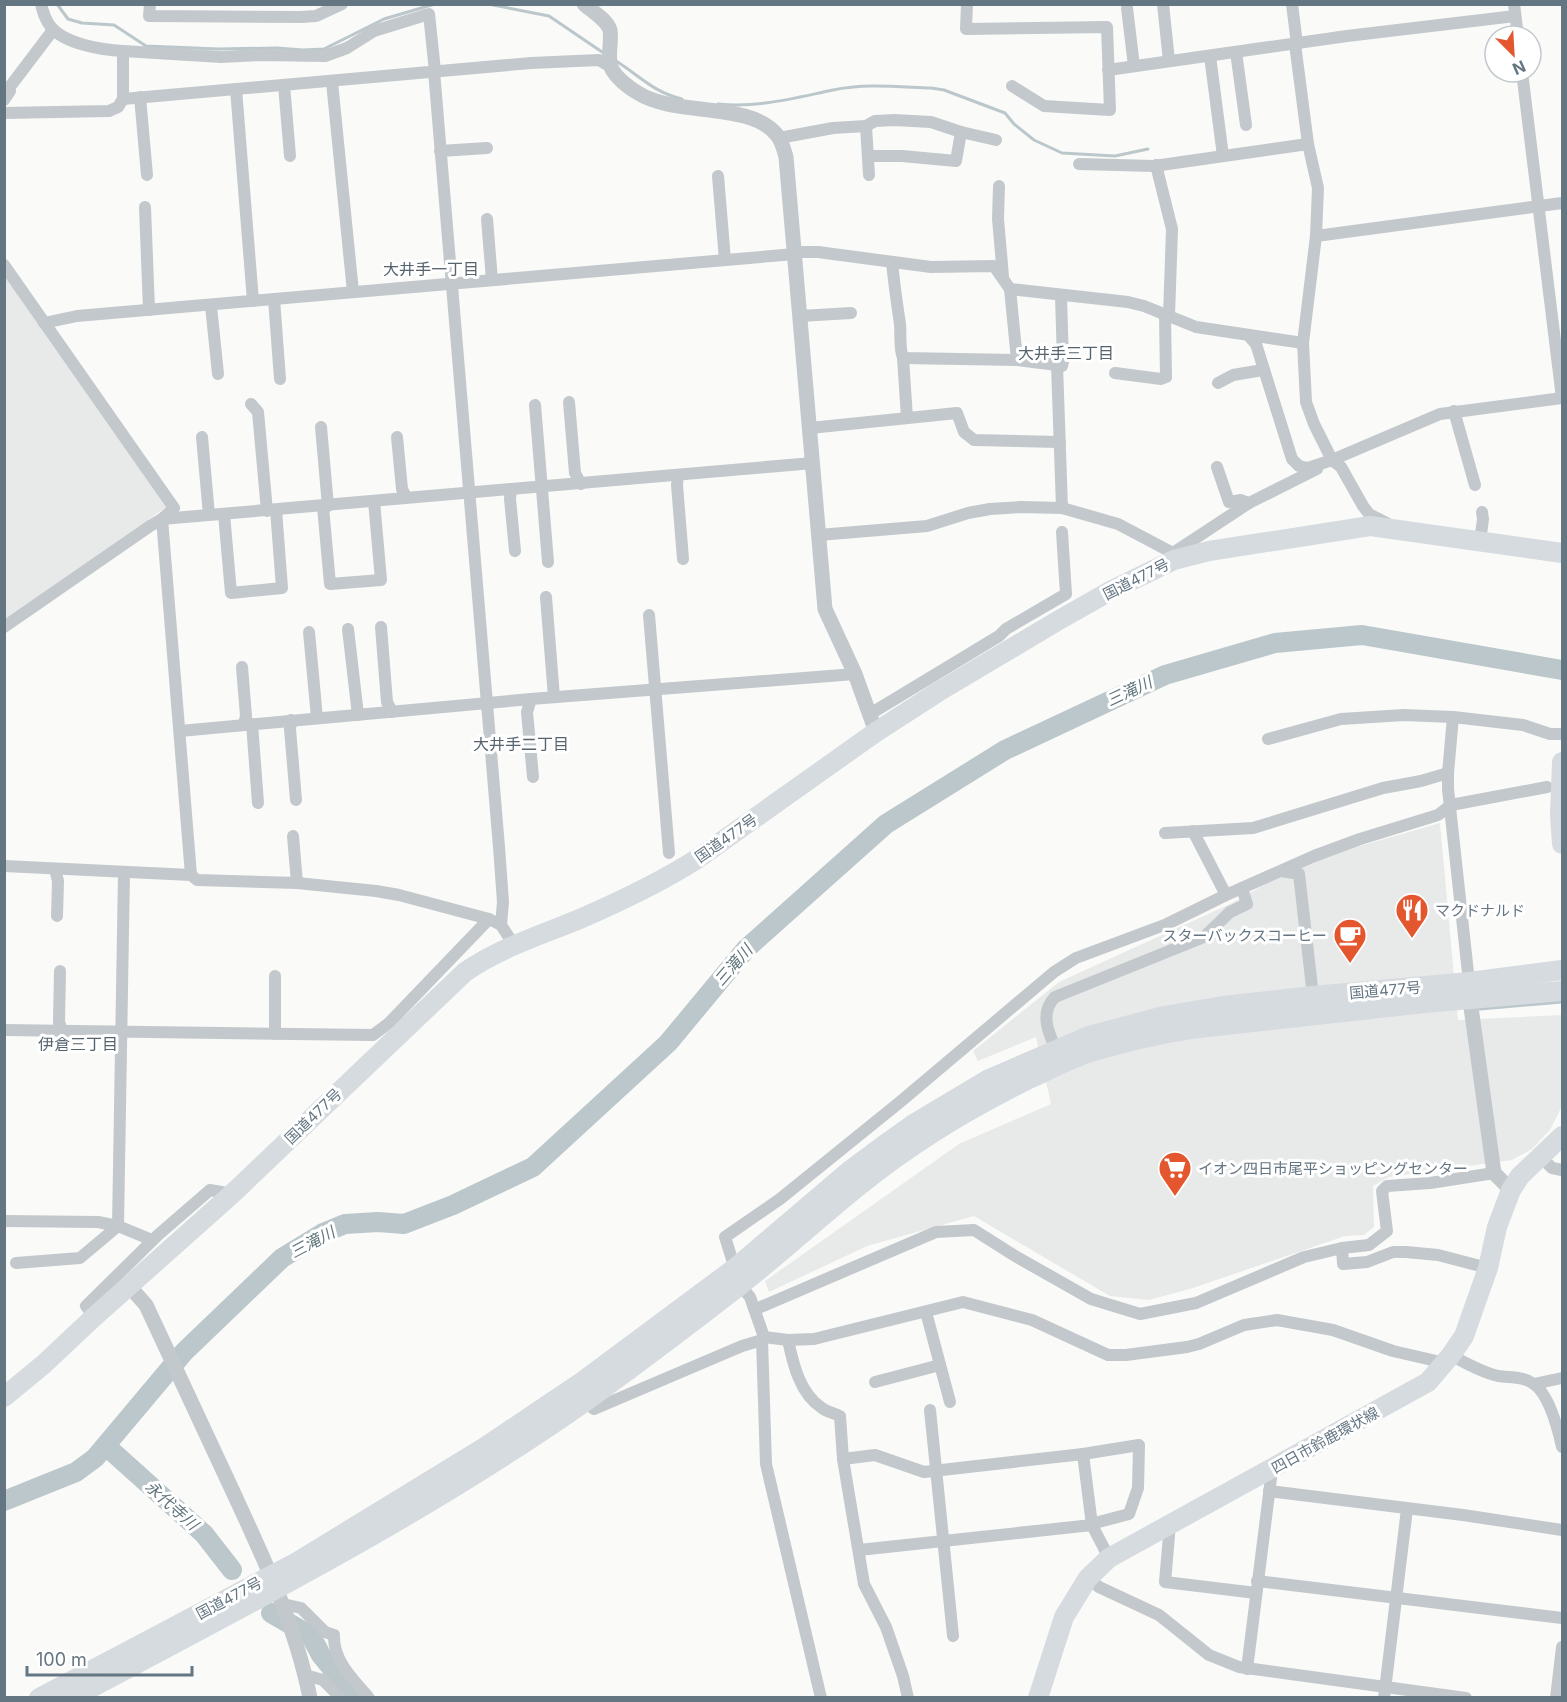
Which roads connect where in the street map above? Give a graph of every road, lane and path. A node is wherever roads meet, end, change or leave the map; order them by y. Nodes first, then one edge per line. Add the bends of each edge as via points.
1 (41, 4) edge
2 (150, 4) edge
3 (342, 4) edge
4 (584, 4) edge
5 (967, 4) edge
6 (1163, 4) edge
7 (1292, 4) edge
8 (1127, 8) dead end
9 (1515, 10) edge
10 (53, 30) junction
11 (1296, 44) junction
12 (123, 51) junction
13 (1236, 52) junction
14 (1210, 56) junction
15 (611, 61) junction
16 (1169, 61) junction
17 (1134, 66) junction
18 (1108, 70) junction
19 (434, 71) junction
20 (332, 82) junction
21 (1523, 84) edge
22 (284, 85) junction
23 (1012, 86) dead end
24 (236, 89) junction
25 (6, 91) edge
26 (140, 97) junction
27 (123, 99) junction
28 (4, 113) edge
29 (1246, 125) dead end
30 (866, 126) junction
31 (961, 132) junction
32 (779, 138) junction
33 (996, 140) dead end
34 (1308, 144) junction
35 (487, 148) dead end
36 (440, 152) junction
37 (291, 156) dead end
38 (868, 156) junction
39 (1223, 156) junction
40 (1079, 164) dead end
41 (1156, 165) junction
42 (147, 175) dead end
43 (869, 175) dead end
44 (718, 176) dead end
45 (999, 186) dead end
46 (1563, 203) edge
47 (145, 207) dead end
48 (1538, 207) junction
49 (487, 219) dead end
50 (1316, 236) junction
51 (795, 253) junction
52 (724, 260) junction
53 (892, 262) junction
54 (4, 265) edge
55 (492, 280) junction
56 (451, 284) junction
57 (1007, 285) junction
58 (353, 292) junction
59 (1061, 296) junction
60 (274, 299) junction
61 (253, 301) junction
62 (211, 306) junction
63 (149, 310) junction
64 (851, 313) dead end
65 (800, 316) junction
66 (1167, 316) junction
67 (44, 323) junction
68 (1248, 335) junction
69 (1303, 344) junction
70 (903, 358) junction
71 (1017, 360) junction
72 (1057, 365) junction
73 (1263, 370) junction
74 (1115, 373) dead end
75 (218, 374) dead end
76 (280, 379) dead end
77 (1218, 383) dead end
78 (1563, 398) edge
79 (569, 402) dead end
80 (251, 404) dead end
81 (536, 405) dead end
82 (1454, 411) junction
83 (908, 418) junction
84 (321, 427) dead end
85 (810, 428) junction
86 (202, 437) dead end
87 (398, 437) dead end
88 (1060, 442) junction
89 (1332, 460) junction
90 (813, 463) junction
91 (1217, 467) dead end
92 (678, 475) junction
93 (580, 484) junction
94 (1475, 485) dead end
95 (542, 487) junction
96 (511, 489) junction
97 (470, 492) junction
98 (406, 497) junction
99 (374, 501) junction
100 (1249, 503) junction
101 (325, 506) junction
102 (1062, 508) junction
103 (272, 511) junction
104 (1482, 512) dead end
105 (224, 514) junction
106 (209, 515) junction
107 (162, 519) junction
108 (1062, 532) dead end
109 (1410, 533) junction
110 (819, 535) junction
111 (1480, 542) junction
112 (515, 551) dead end
113 (1563, 553) edge
114 (1174, 556) junction
115 (683, 559) dead end
116 (548, 562) dead end
117 (546, 597) dead end
118 (649, 615) dead end
119 (4, 627) edge
120 (381, 627) dead end
121 (348, 629) dead end
122 (309, 632) dead end
123 (242, 668) dead end
124 (855, 674) junction
125 (655, 690) junction
126 (554, 697) junction
127 (531, 699) junction
128 (486, 703) junction
129 (392, 712) junction
130 (358, 715) junction
131 (1453, 717) junction
132 (317, 718) junction
133 (291, 720) junction
134 (873, 723) junction
135 (248, 724) junction
136 (180, 731) junction
137 (1563, 734) edge
138 (1268, 739) dead end
139 (1563, 762) edge
140 (1448, 773) junction
141 (533, 777) dead end
142 (1547, 787) dead end
143 (296, 800) dead end
144 (258, 803) dead end
145 (1451, 805) junction
146 (1193, 831) junction
147 (1165, 833) dead end
148 (293, 836) dead end
149 (1563, 844) edge
150 (669, 853) dead end
151 (4, 866) edge
152 (55, 869) junction
153 (1281, 871) junction
154 (124, 873) junction
155 (191, 875) junction
156 (297, 883) junction
157 (1242, 888) junction
158 (1226, 895) junction
159 (57, 916) dead end
160 (489, 919) junction
161 (501, 925) junction
162 (514, 945) junction
163 (1563, 970) edge
164 (60, 971) dead end
165 (275, 976) dead end
166 (1470, 991) junction
167 (1563, 991) edge
168 (1313, 996) junction
169 (4, 1030) edge
170 (62, 1031) junction
171 (121, 1033) junction
172 (275, 1034) junction
173 (1059, 1057) junction
174 (1563, 1136) edge
175 (1541, 1157) junction
176 (1563, 1170) edge
177 (1494, 1173) junction
178 (1511, 1190) junction
179 (232, 1194) junction
180 (4, 1221) edge
181 (118, 1226) junction
182 (152, 1240) junction
183 (1342, 1248) junction
184 (16, 1263) dead end
185 (1488, 1268) junction
186 (738, 1277) junction
187 (129, 1286) junction
188 (756, 1309) junction
189 (926, 1312) junction
190 (94, 1317) junction
191 (763, 1338) junction
192 (788, 1340) junction
193 (1448, 1359) junction
194 (940, 1365) junction
195 (1563, 1378) edge
196 (875, 1382) dead end
197 (1534, 1384) junction
198 (4, 1397) edge
199 (584, 1401) junction
200 (950, 1402) dead end
201 (930, 1410) dead end
202 (1563, 1447) edge
203 (1083, 1454) junction
204 (843, 1459) junction
205 (1272, 1470) junction
206 (935, 1471) junction
207 (1269, 1491) junction
208 (1407, 1509) junction
209 (1170, 1524) junction
210 (1091, 1525) junction
211 (1563, 1530) edge
212 (943, 1540) junction
213 (859, 1550) junction
214 (1109, 1558) junction
215 (1088, 1578) junction
216 (1257, 1587) junction
217 (279, 1595) junction
218 (1395, 1598) junction
219 (1563, 1618) edge
220 (953, 1636) dead end
221 (1563, 1647) edge
222 (1247, 1669) junction
223 (304, 1675) junction
224 (1384, 1692) edge
225 (39, 1698) edge
226 (72, 1698) edge
227 (310, 1698) edge
228 (341, 1698) edge
229 (369, 1698) edge
230 (821, 1698) edge
231 (908, 1698) edge
232 (1038, 1698) edge
233 (1466, 1698) edge
234 (1556, 1698) edge

1 - 10 street
2 - 3 street via 149,16 211,18 316,16
4 - 15 street via 610,29
5 - 18 street via 966,29 1107,27
6 - 16 street
7 - 11 street
8 - 17 street
9 - 11 street
10 - 12 street via 84,45
10 - 25 street
11 - 13 street
11 - 34 street
12 - 19 street via 221,57 325,56 374,31 429,14
12 - 27 street
13 - 14 street
13 - 29 street
14 - 16 street
14 - 39 street
15 - 19 street
15 - 32 street via 622,80 638,94 678,106 747,116 763,123
16 - 17 street
17 - 18 street
18 - 23 street via 1110,110 1044,106
19 - 20 street
19 - 36 street
20 - 22 street
20 - 58 street
21 - 48 street
22 - 24 street
22 - 37 street
24 - 26 street
24 - 61 street
26 - 27 street
26 - 42 street
27 - 28 street via 110,111
30 - 31 street via 875,121 919,120
30 - 32 street
30 - 38 street
31 - 33 street
31 - 38 street via 956,161
32 - 51 street via 786,157
34 - 39 street
34 - 50 street via 1318,188
35 - 36 street
36 - 56 street
38 - 43 street
39 - 41 street
40 - 41 street
41 - 66 street via 1172,229
44 - 52 street
45 - 57 street via 998,219
46 - 48 street
47 - 63 street
48 - 50 street
48 - 78 street
49 - 55 street
50 - 69 street
51 - 52 street
51 - 53 street via 818,252
51 - 65 street
52 - 55 street
53 - 57 street via 931,267 994,266
53 - 70 street
54 - 67 street
55 - 56 street
56 - 58 street
56 - 97 street
57 - 59 street
57 - 71 street
58 - 60 street
59 - 66 street via 1128,302
59 - 72 street via 1063,362 1062,366
60 - 61 street
60 - 76 street
61 - 62 street
62 - 63 street
62 - 75 street
63 - 67 street
64 - 65 street
65 - 85 street
66 - 68 street via 1196,327
66 - 74 street via 1166,377
67 - 107 street via 174,508
68 - 69 street
68 - 73 street via 1256,344
69 - 89 street via 1306,402
70 - 71 street
70 - 83 street
71 - 72 street
72 - 88 street
73 - 77 street via 1233,375
73 - 89 street via 1292,459 1308,468
78 - 82 street
79 - 93 street
80 - 103 street via 258,412
81 - 95 street
82 - 89 street
82 - 94 street
83 - 85 street
83 - 88 street via 957,413 964,432 974,440
84 - 101 street
85 - 90 street
86 - 106 street
87 - 98 street
88 - 102 street
89 - 100 street
89 - 109 street via 1341,467 1369,514
90 - 92 street
90 - 110 street
91 - 100 street via 1229,502
92 - 93 street
92 - 115 street
93 - 95 street
95 - 96 street
95 - 116 street
96 - 97 street
96 - 112 street
97 - 98 street
97 - 128 street
98 - 99 street
99 - 101 street
99 - 101 street via 381,580 330,585
100 - 114 street
101 - 103 street
102 - 110 street via 990,509 927,526
102 - 114 street via 1118,524
103 - 105 street
103 - 105 street via 282,588 231,593
104 - 111 street
105 - 106 street
106 - 107 street
107 - 119 street
107 - 136 street
108 - 134 street via 1066,594 1006,629
109 - 111 main road, 国道477号
109 - 114 main road, 国道477号 via 1370,526
110 - 124 street via 825,609
111 - 113 main road, 国道477号
114 - 134 main road, 国道477号 via 938,692
117 - 126 street
118 - 125 street
120 - 129 street via 387,702
121 - 130 street
122 - 132 street
123 - 135 street
124 - 125 street
124 - 134 street
125 - 126 street
125 - 150 street
126 - 127 street
127 - 128 street
127 - 141 street via 527,712
128 - 129 street
128 - 161 street via 502,891
129 - 130 street
130 - 132 street
131 - 137 street
131 - 138 street via 1341,719
131 - 140 street
132 - 133 street
133 - 135 street
133 - 143 street
134 - 162 main road, 国道477号 via 707,853 583,918
135 - 136 street
135 - 144 street
136 - 155 street
139 - 149 main road
140 - 145 street
140 - 146 street via 1383,788 1253,828
142 - 145 street
145 - 153 street via 1438,814 1360,839
145 - 166 street
146 - 147 street
146 - 158 street
148 - 156 street
151 - 152 street
152 - 154 street
152 - 159 street
153 - 157 street
153 - 168 street via 1299,874
154 - 155 street
154 - 171 street
155 - 156 street via 197,880
156 - 160 street via 399,895
157 - 158 street
157 - 173 street via 1247,904 1230,912 1204,937 1055,997 1045,1014
158 - 186 street via 1167,924 1076,958 1054,972 780,1199 725,1237
160 - 161 street
160 - 172 street via 373,1035
161 - 162 street
162 - 179 main road, 国道477号 via 465,972
163 - 166 main road, 国道477号
164 - 170 street
165 - 172 street
166 - 167 main road, 国道477号
166 - 168 main road, 国道477号
166 - 173 main road, 国道477号 via 1157,1034
166 - 177 street
168 - 173 main road, 国道477号 via 1164,1016 1089,1036
169 - 170 street
170 - 171 street
171 - 172 street
171 - 181 street
173 - 186 main road, 国道477号 via 987,1080 915,1123 849,1171
174 - 175 main road, 四日市鈴鹿環状線
175 - 176 street via 1552,1168
175 - 178 main road, 四日市鈴鹿環状線
177 - 178 street
177 - 183 street via 1387,1186 1382,1191 1387,1231 1369,1245
178 - 185 main road, 四日市鈴鹿環状線
179 - 182 street via 210,1190
179 - 187 main road, 国道477号
180 - 181 street via 98,1222
181 - 182 street
181 - 184 street via 80,1258
182 - 190 street via 86,1306
183 - 185 street via 1341,1265 1406,1251
183 - 188 street via 1304,1257 1197,1303 1140,1314 1091,1299 974,1230 936,1232
185 - 193 main road, 四日市鈴鹿環状線 via 1464,1336
186 - 188 street
186 - 199 main road, 国道477号
186 - 217 main road, 国道477号 via 485,1447 374,1516
187 - 190 main road, 国道477号
187 - 217 street via 147,1305
188 - 191 street
189 - 192 street via 814,1339
189 - 193 street via 971,1303 1032,1320 1098,1352 1120,1355 1199,1344 1244,1325 1277,1320 1333,1330 1393,1351
189 - 194 street
190 - 198 main road, 国道477号
191 - 192 street
191 - 199 street via 594,1409
191 - 230 street via 766,1464
192 - 204 street via 795,1369 806,1391 824,1410 840,1416
193 - 197 street
193 - 205 main road, 四日市鈴鹿環状線 via 1420,1388
194 - 196 street
194 - 200 street
195 - 197 street
197 - 202 street via 1543,1395
199 - 217 main road, 国道477号
201 - 206 street
203 - 206 street
203 - 210 street
203 - 210 street via 1139,1445 1138,1488 1129,1514
204 - 206 street via 875,1455 924,1472
204 - 213 street
205 - 207 street
205 - 209 main road, 四日市鈴鹿環状線
206 - 212 street
207 - 208 street
207 - 216 street
208 - 211 street
208 - 218 street
209 - 214 main road, 四日市鈴鹿環状線
209 - 216 street via 1165,1582
210 - 212 street
210 - 214 street
212 - 213 street
212 - 220 street
213 - 231 street via 864,1584 886,1627
214 - 215 main road, 四日市鈴鹿環状線
215 - 222 street via 1159,1615 1209,1655
215 - 232 main road, 四日市鈴鹿環状線 via 1064,1617
216 - 218 street
216 - 222 street
217 - 223 street
217 - 225 main road, 国道477号
217 - 226 main road, 国道477号
217 - 229 street via 334,1635 337,1656
218 - 219 street
218 - 224 street
221 - 234 street
222 - 224 street
223 - 227 street
223 - 228 street via 323,1680
224 - 233 street

